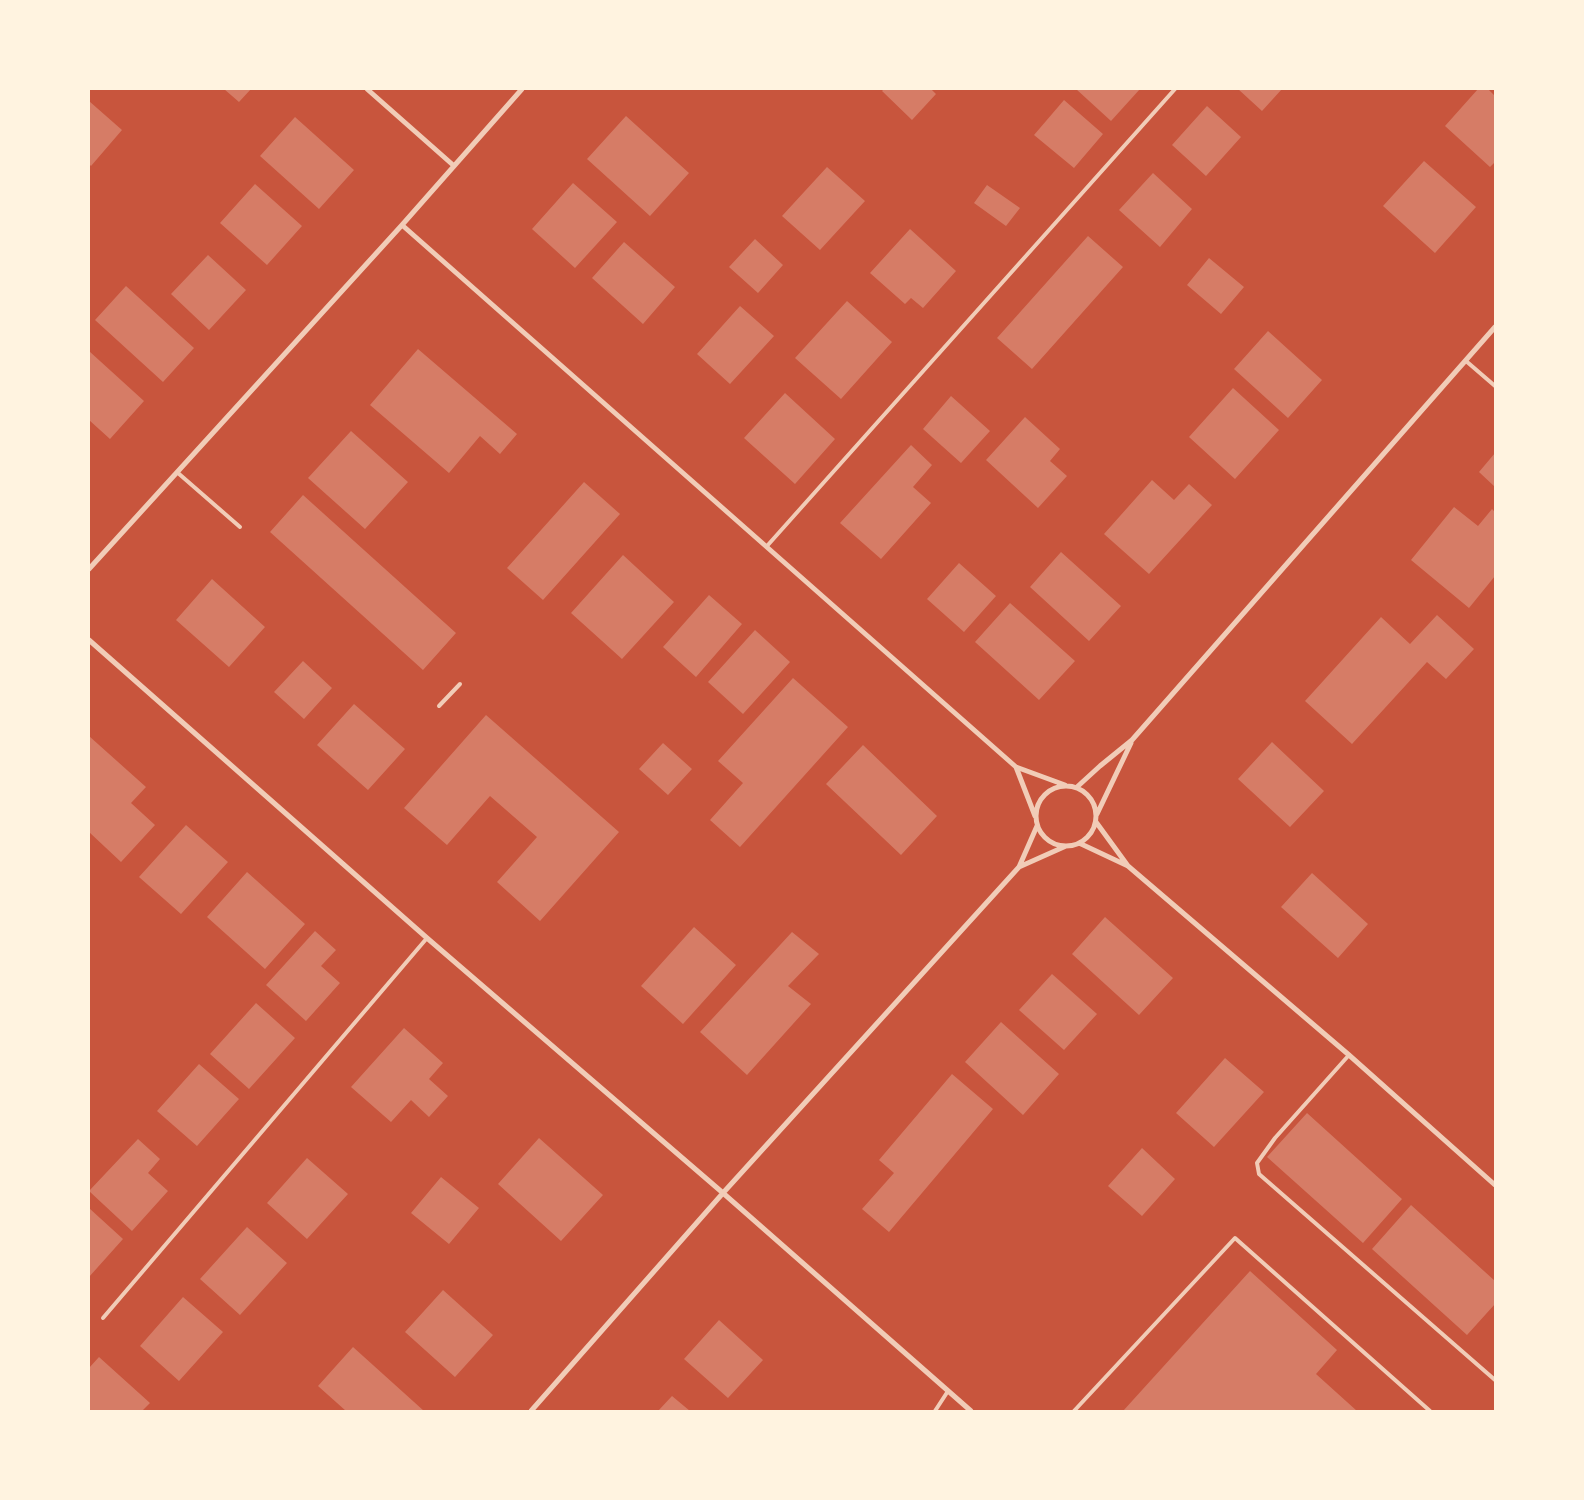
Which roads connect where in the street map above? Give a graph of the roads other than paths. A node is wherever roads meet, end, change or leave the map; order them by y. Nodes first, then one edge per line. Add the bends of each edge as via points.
1 (367, 89) edge
2 (522, 89) edge
3 (1175, 89) edge
4 (453, 165) junction
5 (402, 225) junction
6 (1495, 327) edge
7 (1466, 360) junction
8 (1495, 386) edge
9 (178, 473) junction
10 (240, 528) dead end
11 (767, 546) junction
12 (89, 569) edge
13 (89, 640) edge
14 (460, 684) dead end
15 (439, 706) dead end
16 (1132, 740) junction
17 (1016, 767) junction
18 (1065, 785) junction
19 (1077, 787) junction
20 (1097, 815) junction
21 (1036, 817) junction
22 (1096, 822) junction
23 (1037, 826) junction
24 (1079, 843) junction
25 (1068, 846) junction
26 (1128, 866) junction
27 (1019, 867) junction
28 (427, 938) junction
29 (1349, 1055) junction
30 (1495, 1185) edge
31 (723, 1193) junction
32 (103, 1318) dead end
33 (1495, 1380) edge
34 (948, 1391) junction
35 (531, 1411) edge
36 (935, 1411) edge
37 (971, 1411) edge
38 (1074, 1411) edge
39 (1430, 1411) edge

1 - 4 street
2 - 4 street
3 - 11 lane
4 - 5 street
5 - 9 street
5 - 11 street
6 - 7 street
7 - 8 lane
7 - 16 street
9 - 10 lane
9 - 12 street
11 - 17 street
13 - 28 street
14 - 15 lane
16 - 19 street
16 - 20 street
17 - 18 street
17 - 21 street
18 - 19 street
18 - 21 street via 1044,796
19 - 20 street via 1094,803
20 - 22 street
21 - 23 street
22 - 24 street via 1089,836
22 - 26 street
23 - 25 street via 1046,838
23 - 27 street
24 - 25 street
24 - 26 street
25 - 27 street
26 - 29 street
27 - 31 street
28 - 31 street
28 - 32 lane
29 - 30 street
29 - 33 lane via 1275,1138 1257,1163 1260,1174
31 - 34 street
31 - 35 street
34 - 36 lane
34 - 37 street
38 - 39 lane via 1235,1238

